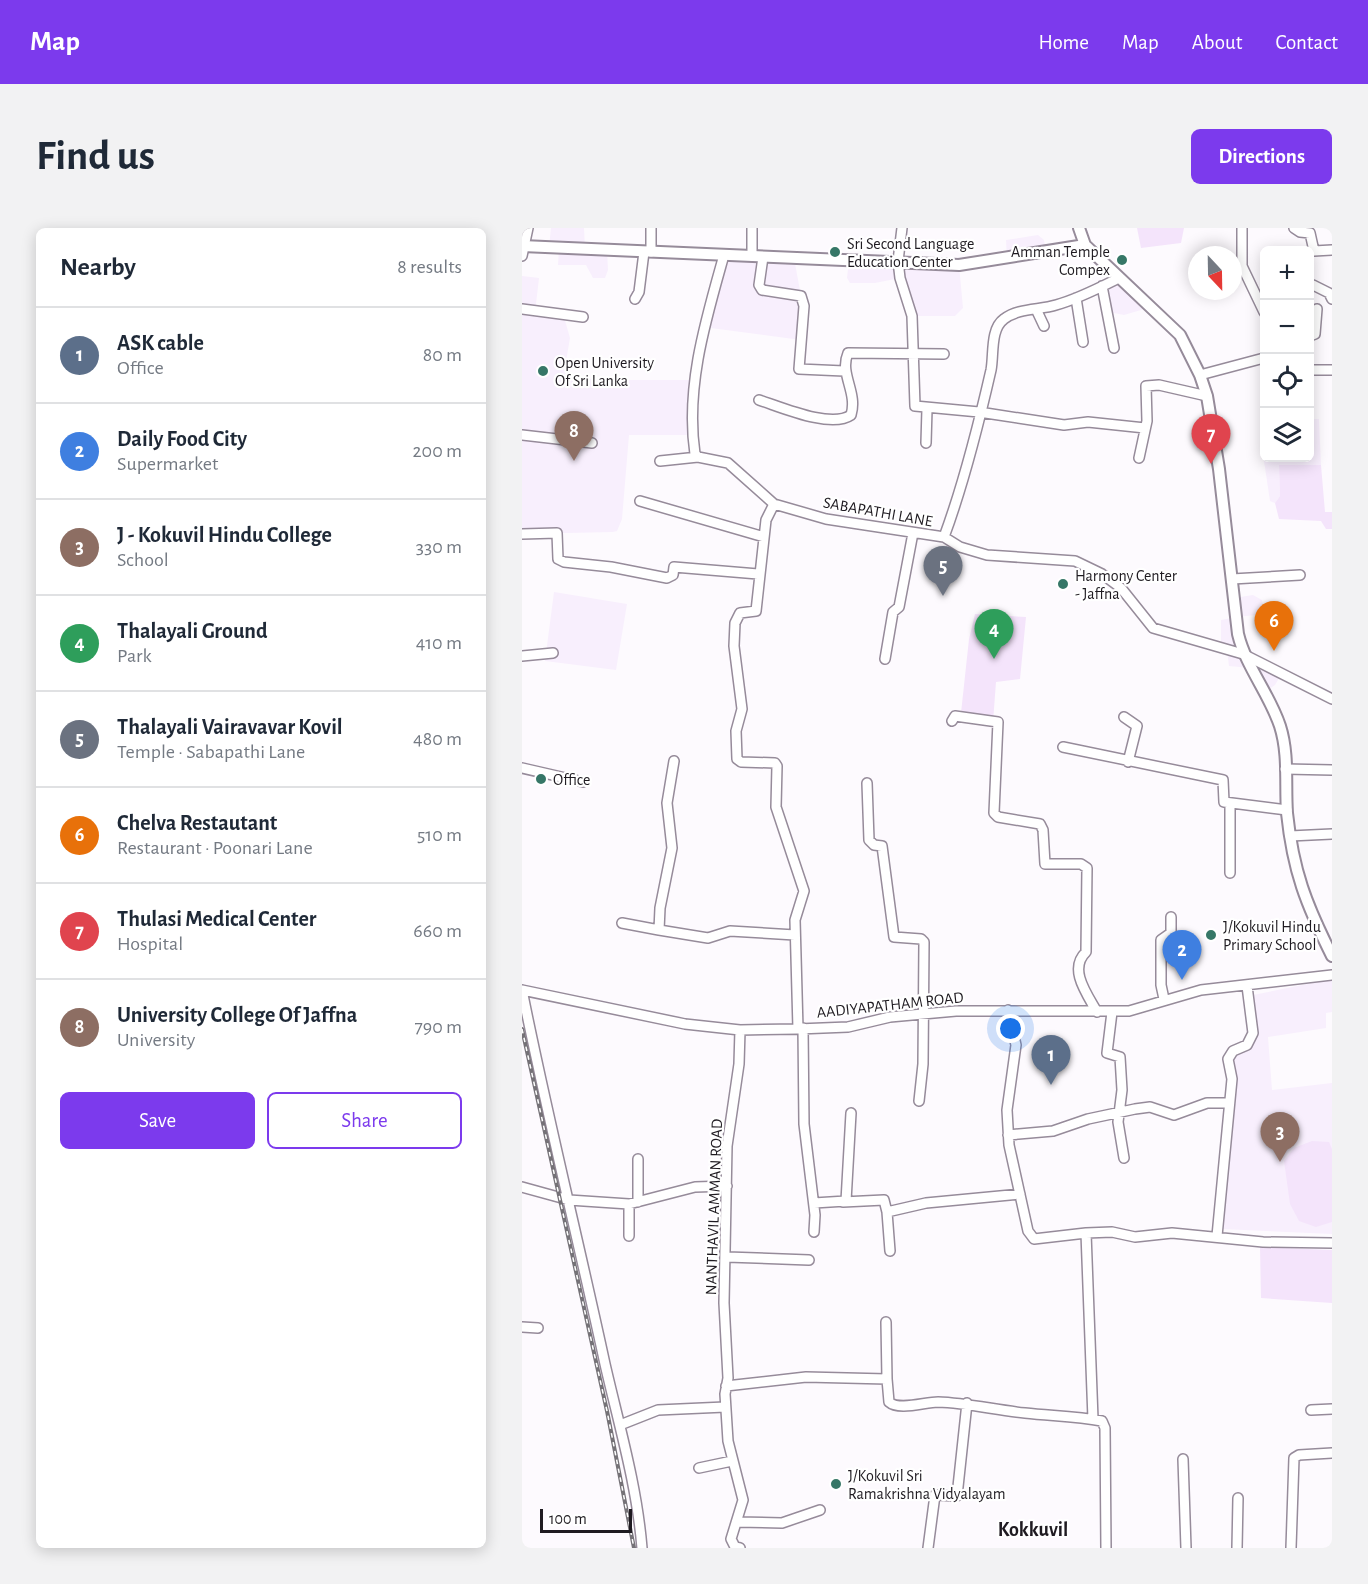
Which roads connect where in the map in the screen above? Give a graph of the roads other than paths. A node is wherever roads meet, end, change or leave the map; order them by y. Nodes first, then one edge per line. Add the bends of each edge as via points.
1 (528, 228) edge
2 (651, 228) edge
3 (753, 228) edge
4 (902, 228) edge
5 (1079, 228) edge
6 (1242, 228) edge
7 (1294, 228) edge
8 (1085, 245) junction
9 (523, 249) edge
10 (1332, 250) edge
11 (647, 252) junction
12 (724, 255) junction
13 (758, 257) junction
14 (898, 261) junction
15 (1119, 278) junction
16 (1102, 286) junction
17 (1314, 286) edge
18 (1076, 298) junction
19 (635, 299) dead end
20 (1332, 299) edge
21 (1260, 304) edge
22 (522, 309) edge
23 (1036, 309) junction
24 (1317, 309) dead end
25 (583, 317) dead end
26 (1044, 327) dead end
27 (1314, 334) edge
28 (1083, 342) dead end
29 (1114, 348) dead end
30 (945, 354) dead end
31 (912, 355) junction
32 (1260, 359) edge
33 (1314, 370) edge
34 (1332, 370) edge
35 (844, 371) junction
36 (1200, 375) junction
37 (1207, 396) junction
38 (759, 400) dead end
39 (927, 409) junction
40 (979, 412) junction
41 (1145, 428) junction
42 (522, 435) edge
43 (592, 442) dead end
44 (926, 443) dead end
45 (699, 457) junction
46 (1139, 458) dead end
47 (660, 461) dead end
48 (640, 501) dead end
49 (774, 504) junction
50 (913, 533) junction
51 (522, 534) edge
52 (764, 537) junction
53 (944, 537) junction
54 (758, 574) junction
55 (1300, 575) dead end
56 (1232, 579) junction
57 (553, 653) dead end
58 (1243, 654) junction
59 (522, 656) edge
60 (885, 659) dead end
61 (1332, 699) edge
62 (1124, 717) dead end
63 (952, 721) dead end
64 (1064, 747) dead end
65 (674, 761) dead end
66 (1128, 762) junction
67 (522, 768) edge
68 (1286, 769) junction
69 (1332, 770) edge
70 (583, 782) dead end
71 (867, 783) dead end
72 (1230, 803) junction
73 (1287, 810) junction
74 (1332, 834) edge
75 (1290, 836) junction
76 (1230, 873) dead end
77 (1171, 917) dead end
78 (622, 923) dead end
79 (659, 930) junction
80 (795, 935) junction
81 (1332, 956) edge
82 (1332, 975) edge
83 (1247, 986) junction
84 (522, 990) edge
85 (1164, 999) junction
86 (1008, 1010) junction
87 (1097, 1012) junction
88 (1112, 1012) junction
89 (924, 1013) junction
90 (800, 1029) junction
91 (740, 1030) junction
92 (919, 1101) dead end
93 (1229, 1103) junction
94 (851, 1113) dead end
95 (1119, 1113) junction
96 (1008, 1135) junction
97 (1124, 1158) dead end
98 (638, 1160) dead end
99 (727, 1186) junction
100 (522, 1187) edge
101 (1020, 1194) junction
102 (569, 1200) junction
103 (843, 1202) junction
104 (634, 1203) junction
105 (814, 1203) junction
106 (887, 1212) junction
107 (814, 1232) dead end
108 (1086, 1233) junction
109 (629, 1236) dead end
110 (1217, 1236) junction
111 (1332, 1243) edge
112 (890, 1251) dead end
113 (727, 1257) junction
114 (809, 1260) dead end
115 (886, 1322) dead end
116 (522, 1327) edge
117 (538, 1328) dead end
118 (887, 1379) junction
119 (726, 1386) junction
120 (967, 1403) junction
121 (725, 1407) junction
122 (1332, 1409) edge
123 (1311, 1410) dead end
124 (1093, 1419) junction
125 (620, 1425) junction
126 (1332, 1453) edge
127 (1183, 1458) dead end
128 (732, 1461) junction
129 (699, 1468) dead end
130 (1238, 1498) dead end
131 (820, 1510) dead end
132 (736, 1522) junction
133 (642, 1548) edge
134 (740, 1548) edge
135 (928, 1548) edge
136 (1106, 1548) edge
137 (1186, 1548) edge
138 (1237, 1548) edge
139 (1291, 1548) edge

1 - 9 street
2 - 11 street
3 - 13 street
4 - 14 street
5 - 8 main road
6 - 21 street via 1242,266
7 - 10 street via 1310,232 1314,251
8 - 14 main road via 959,265
8 - 15 main road
9 - 11 main road
11 - 12 main road
11 - 19 street
12 - 13 main road
12 - 45 street via 703,327 698,365 692,435
13 - 14 main road
13 - 35 street via 762,290 801,296 804,306 799,369
14 - 31 street via 912,316
15 - 16 street
15 - 36 main road via 1179,335
16 - 18 street
16 - 29 street
17 - 20 street
18 - 23 street
18 - 28 street
22 - 25 street
23 - 26 street
23 - 40 street via 1005,317 997,326
24 - 27 street
30 - 31 street
31 - 35 street via 848,352
31 - 39 street via 913,402
32 - 36 street
33 - 34 street
35 - 38 street via 854,405 847,418 817,418
36 - 37 main road
37 - 41 street via 1160,385 1146,386
37 - 56 main road
39 - 40 street
39 - 44 street
40 - 41 street via 1064,425 1088,422
40 - 53 street via 962,487
41 - 46 street
42 - 43 street
45 - 47 street, SABAPATHI LANE
45 - 49 street, SABAPATHI LANE via 728,464
48 - 52 street
49 - 50 street, SABAPATHI LANE via 826,519
49 - 52 street via 766,520
50 - 53 street, SABAPATHI LANE
50 - 60 street
51 - 54 street via 554,531 558,559 564,562 667,578 673,575 674,567
52 - 54 street
53 - 58 street, SABAPATHI LANE via 960,547 987,555 1075,561 1121,588 1153,628
54 - 80 street via 756,611 740,613 735,623 742,709 736,731 737,759 777,766 776,807 804,891 795,920
55 - 56 street
56 - 58 main road
57 - 59 street
58 - 61 street, SABAPATHI LANE
58 - 68 main road via 1280,727
62 - 66 street via 1137,726
63 - 87 street via 955,716 998,722 994,813 1040,824 1045,864 1082,864 1087,868 1086,952 1077,967
64 - 66 street
65 - 79 street via 667,802 672,848
66 - 72 street via 1223,780 1223,799
67 - 70 street
68 - 69 street
68 - 73 main road
71 - 89 street via 869,840 874,846 882,846 894,937 924,942
72 - 73 street
72 - 76 street
73 - 75 main road
74 - 75 street
75 - 81 main road via 1301,889
77 - 85 street via 1171,933 1161,940
78 - 79 street
79 - 80 street via 708,938 730,931
80 - 90 street
82 - 83 street, AADIYAPATHAM ROAD
83 - 85 street, AADIYAPATHAM ROAD via 1201,990
83 - 93 street via 1253,1033 1247,1045 1229,1055
84 - 91 street, AADIYAPATHAM ROAD via 685,1024
84 - 102 street
85 - 88 street, AADIYAPATHAM ROAD via 1143,1008
86 - 87 street, AADIYAPATHAM ROAD
86 - 89 street, AADIYAPATHAM ROAD
86 - 96 street via 1016,1045 1007,1110
87 - 88 street, AADIYAPATHAM ROAD
88 - 95 street via 1107,1053 1120,1058
89 - 90 street, AADIYAPATHAM ROAD via 848,1027
89 - 92 street
90 - 91 street, AADIYAPATHAM ROAD
90 - 105 street via 804,1124
91 - 99 street, NANTHAVIL AMMAN ROAD via 727,1146
93 - 95 street via 1207,1103 1174,1115 1150,1107
93 - 110 street
94 - 103 street
95 - 96 street via 1053,1131
95 - 97 street
96 - 101 street
98 - 104 street
99 - 104 street via 695,1187
99 - 113 street, NANTHAVIL AMMAN ROAD
100 - 102 street
101 - 106 street via 926,1203
101 - 108 street via 1028,1231 1034,1239
102 - 104 street
102 - 125 street
103 - 105 street
103 - 106 street via 884,1200
104 - 109 street
105 - 107 street
106 - 112 street
108 - 110 street
108 - 124 street
110 - 111 street via 1263,1242
113 - 114 street
113 - 119 street, NANTHAVIL AMMAN ROAD
115 - 118 street
116 - 117 street
118 - 119 street via 806,1377
118 - 120 street via 891,1405
119 - 121 street, NANTHAVIL AMMAN ROAD
120 - 124 street via 1026,1414
120 - 135 street via 957,1496 935,1495
121 - 125 street via 658,1410
121 - 128 street, NANTHAVIL AMMAN ROAD
122 - 123 street
124 - 136 street via 1102,1421 1106,1428
125 - 133 street
126 - 139 street via 1294,1458
127 - 137 street
128 - 129 street
128 - 132 street, NANTHAVIL AMMAN ROAD via 743,1500
130 - 138 street
131 - 132 street via 782,1523
132 - 134 street, NANTHAVIL AMMAN ROAD via 730,1539

